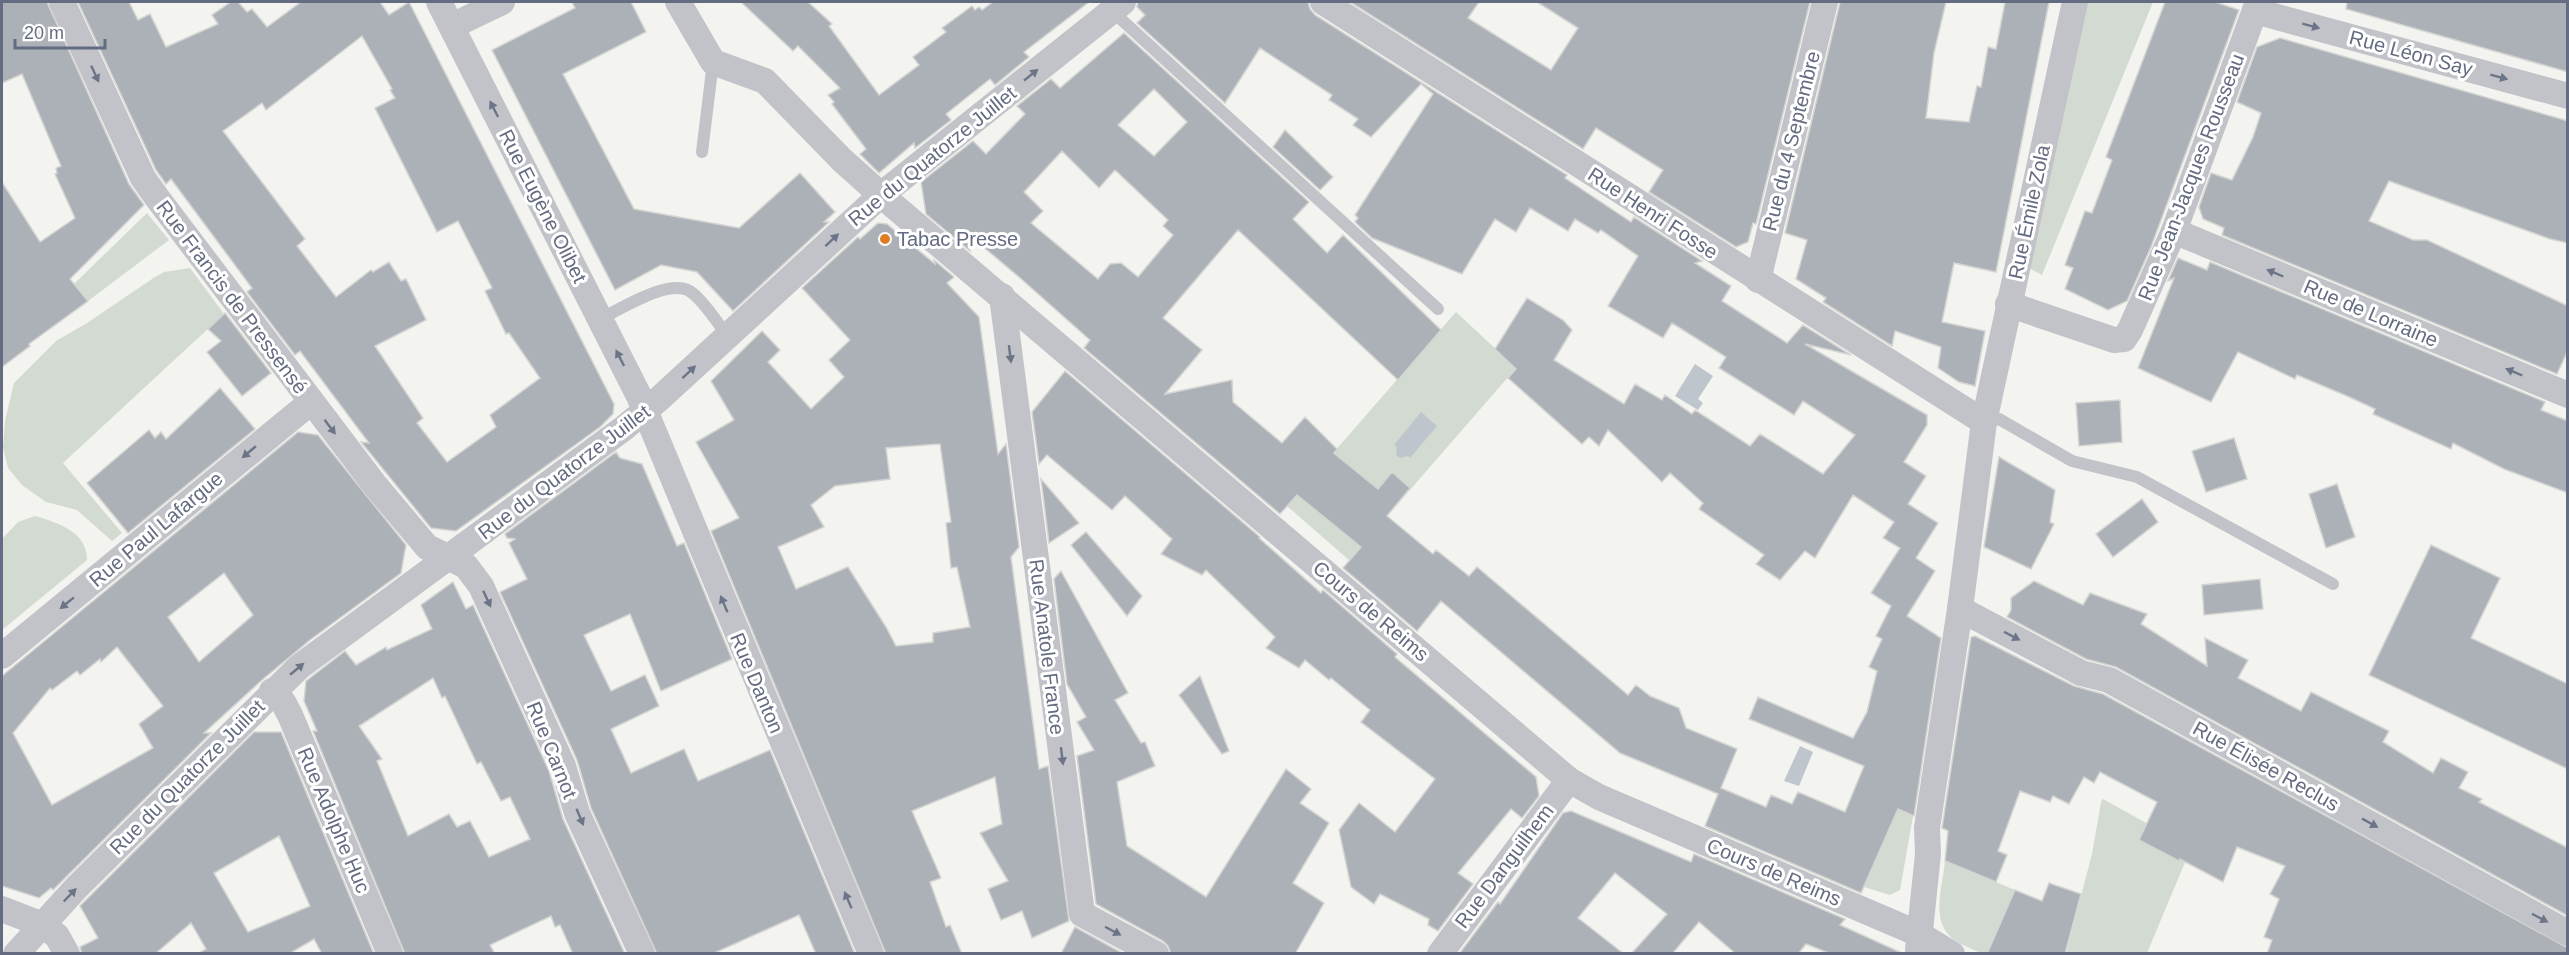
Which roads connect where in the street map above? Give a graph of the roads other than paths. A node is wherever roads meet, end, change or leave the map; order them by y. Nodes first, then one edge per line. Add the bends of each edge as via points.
1 (62, 2) edge
2 (439, 2) edge
3 (502, 2) edge
4 (678, 2) edge
5 (1323, 2) edge
6 (1825, 2) edge
7 (2074, 2) edge
8 (1112, 5) edge
9 (2256, 6) edge
10 (452, 26) junction
11 (713, 62) junction
12 (2568, 96) edge
13 (702, 152) dead end
14 (881, 195) junction
15 (2174, 231) junction
16 (1758, 280) junction
17 (1002, 296) junction
18 (2008, 304) junction
19 (1438, 309) dead end
20 (600, 319) junction
21 (728, 336) junction
22 (2568, 395) edge
23 (311, 402) junction
24 (645, 411) junction
25 (1984, 422) junction
26 (448, 558) junction
27 (2333, 584) dead end
28 (1960, 609) junction
29 (2, 656) edge
30 (272, 691) junction
31 (1569, 780) junction
32 (2, 909) edge
33 (42, 925) junction
34 (2568, 933) edge
35 (1918, 944) edge
36 (16, 954) edge
37 (67, 954) edge
38 (390, 954) edge
39 (642, 954) edge
40 (871, 954) edge
41 (1156, 954) edge
42 (1440, 954) edge
43 (1953, 954) edge

1 -> 23 street, Rue Francis de Pressensé via 144,178
2 - 10 street, Rue Eugène Olibet
3 - 10 street
4 - 11 street
5 - 16 street, Rue Henri Fosse
6 - 16 street, Rue du 4 Septembre
7 - 18 street, Rue Émile Zola
14 -> 8 street, Rue du Quatorze Juillet
8 - 19 lane
9 -> 12 street, Rue Léon Say
9 - 15 street, Rue Jean-Jacques Rousseau
20 -> 10 street, Rue Eugène Olibet
11 - 13 lane
11 - 14 street, Cours de Reims via 765,81
14 - 17 street, Cours de Reims
21 -> 14 street, Rue du Quatorze Juillet
15 - 18 street, Rue Jean-Jacques Rousseau via 2124,339 2114,340
22 -> 15 street, Rue de Lorraine
16 - 25 street, Rue Henri Fosse
17 - 31 street, Cours de Reims
17 -> 41 street, Rue Anatole France via 1082,914
18 - 25 street, Rue Émile Zola
20 - 21 lane via 665,288 678,288 691,291
24 -> 20 street, Rue Eugène Olibet
24 -> 21 street, Rue du Quatorze Juillet
23 -> 26 street, Rue Francis de Pressensé via 427,548
23 -> 29 street, Rue Paul Lafargue
24 - 26 street, Rue du Quatorze Juillet
40 -> 24 street, Rue Danton
25 - 27 lane via 1999,419 2072,461 2137,477
25 - 28 street, Rue Émile Zola
30 -> 26 street, Rue du Quatorze Juillet
26 -> 39 street, Rue Carnot via 466,566 481,586 563,766 577,813
28 -> 34 street, Rue Élisée Reclus via 2081,673 2109,680
28 - 35 street, Rue Émile Zola via 1928,828
33 -> 30 street, Rue du Quatorze Juillet
30 - 38 street, Rue Adolphe Huc via 290,715
31 - 35 street, Cours de Reims via 1599,798
31 - 42 street, Rue Danguilhem
32 - 33 street
33 - 36 street, Rue du Quatorze Juillet
33 - 37 street via 57,936
35 - 43 street, Cours de Reims

